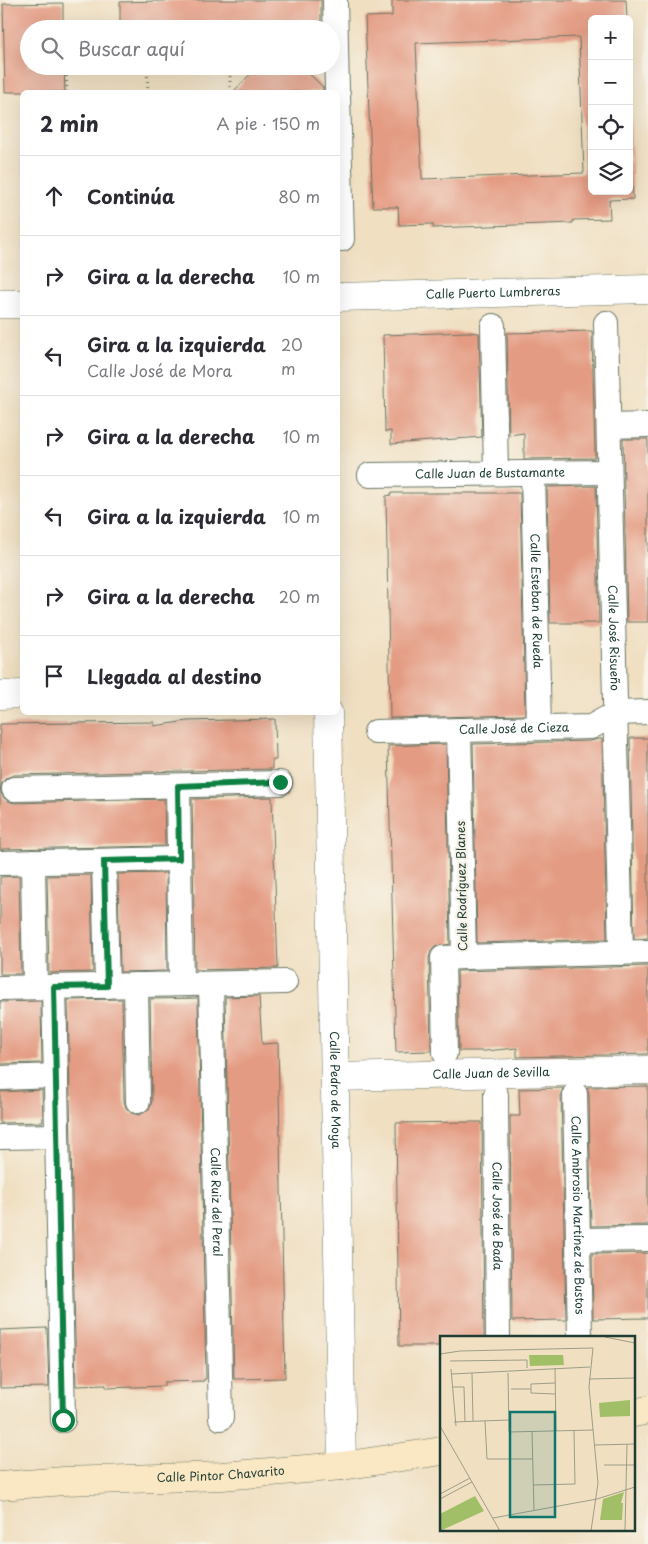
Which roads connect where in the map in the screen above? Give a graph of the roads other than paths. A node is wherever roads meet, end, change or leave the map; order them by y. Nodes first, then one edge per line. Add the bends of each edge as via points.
1 (335, 0) edge
2 (335, 20) edge
3 (337, 75) edge
4 (337, 90) edge
5 (340, 180) edge
6 (342, 238) dead end
7 (648, 289) edge
8 (340, 296) edge
9 (0, 304) edge
10 (20, 304) edge
11 (606, 323) dead end
12 (493, 326) dead end
13 (648, 425) edge
14 (609, 426) junction
15 (609, 472) junction
16 (496, 473) junction
17 (533, 473) junction
18 (370, 475) dead end
19 (20, 694) edge
20 (0, 695) edge
21 (648, 712) edge
22 (616, 713) junction
23 (328, 715) edge
24 (539, 728) junction
25 (459, 730) junction
26 (376, 732) dead end
27 (280, 782) dead end
28 (178, 786) junction
29 (14, 789) dead end
30 (179, 859) junction
31 (104, 861) junction
32 (0, 862) edge
33 (33, 862) junction
34 (648, 952) edge
35 (621, 953) junction
36 (464, 957) junction
37 (286, 982) dead end
38 (181, 984) junction
39 (211, 984) junction
40 (136, 985) junction
41 (107, 986) junction
42 (45, 987) junction
43 (0, 988) edge
44 (445, 1053) dead end
45 (648, 1070) edge
46 (56, 1076) junction
47 (335, 1077) junction
48 (0, 1078) edge
49 (575, 1094) dead end
50 (496, 1096) dead end
51 (138, 1101) dead end
52 (57, 1136) junction
53 (0, 1137) edge
54 (648, 1239) edge
55 (578, 1240) junction
56 (498, 1336) edge
57 (580, 1336) edge
58 (221, 1418) dead end
59 (63, 1420) dead end
60 (440, 1451) edge
61 (342, 1466) junction
62 (0, 1486) edge

1 - 2 street
3 - 4 street
5 - 6 street
7 - 8 street, Calle Puerto Lumbreras
9 - 10 street
11 - 14 street, Calle José Risueño
12 - 16 street
13 - 14 street
14 - 15 street, Calle José Risueño
15 - 17 street, Calle Juan de Bustamante
15 - 22 street, Calle José Risueño
16 - 17 street, Calle Juan de Bustamante
16 - 18 street, Calle Juan de Bustamante
17 - 24 street, Calle Esteban de Rueda
19 - 20 street
21 - 22 street, Calle José de Cieza
22 - 24 street, Calle José de Cieza via 591,727
22 - 35 street, Calle José Risueño
23 - 47 street, Calle Pedro de Moya
24 - 25 street, Calle José de Cieza
25 - 26 street, Calle José de Cieza
25 - 36 street, Calle Rodríguez Blanes
27 - 28 street
28 - 29 street
28 - 30 street
30 - 31 street
30 - 38 street
31 - 33 street
31 - 41 street
32 - 33 street
33 - 42 street
34 - 35 street
35 - 36 street
36 - 44 street, Calle Rodríguez Blanes via 443,958
37 - 39 street
38 - 39 street
38 - 40 street
39 - 58 street, Calle Ruiz del Peral
40 - 41 street
40 - 51 street
41 - 42 street
42 - 43 street
42 - 46 street
45 - 47 street, Calle Juan de Sevilla
46 - 48 street
46 - 52 street
47 - 61 street, Calle Pedro de Moya
49 - 55 street, Calle Ambrosio Martínez de Bustos
50 - 56 street, Calle José de Bada
52 - 53 street
52 - 59 street
54 - 55 street
55 - 57 street, Calle Ambrosio Martínez de Bustos
60 - 61 main road, Calle Pintor Chavarito
61 - 62 main road, Calle Pintor Chavarito via 222,1476

